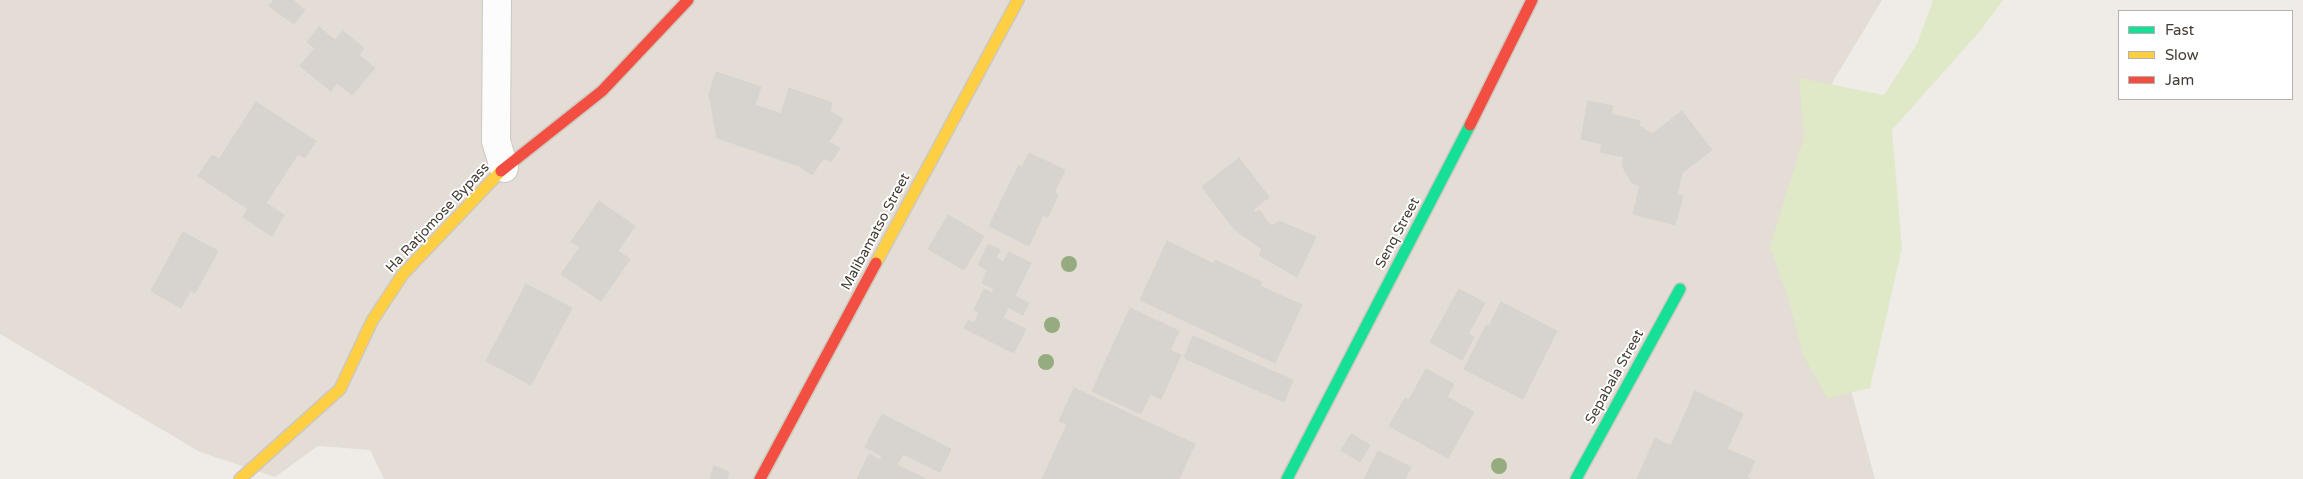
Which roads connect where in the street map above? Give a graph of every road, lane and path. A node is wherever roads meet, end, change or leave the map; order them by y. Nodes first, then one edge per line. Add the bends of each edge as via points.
1 (497, 0) edge
2 (688, 0) edge
3 (1018, 0) edge
4 (1532, 0) edge
5 (504, 168) junction
6 (1680, 289) dead end
7 (240, 479) edge
8 (760, 479) edge
9 (1287, 479) edge
10 (1576, 479) edge

1 - 5 street via 496,141
2 - 5 street, Ha Ratjomose Bypass via 602,91
3 - 8 street, Malibamatso Street
4 - 9 street, Senq Street
5 - 7 street, Ha Ratjomose Bypass via 403,274 372,321 340,389
6 - 10 street, Sepabala Street

